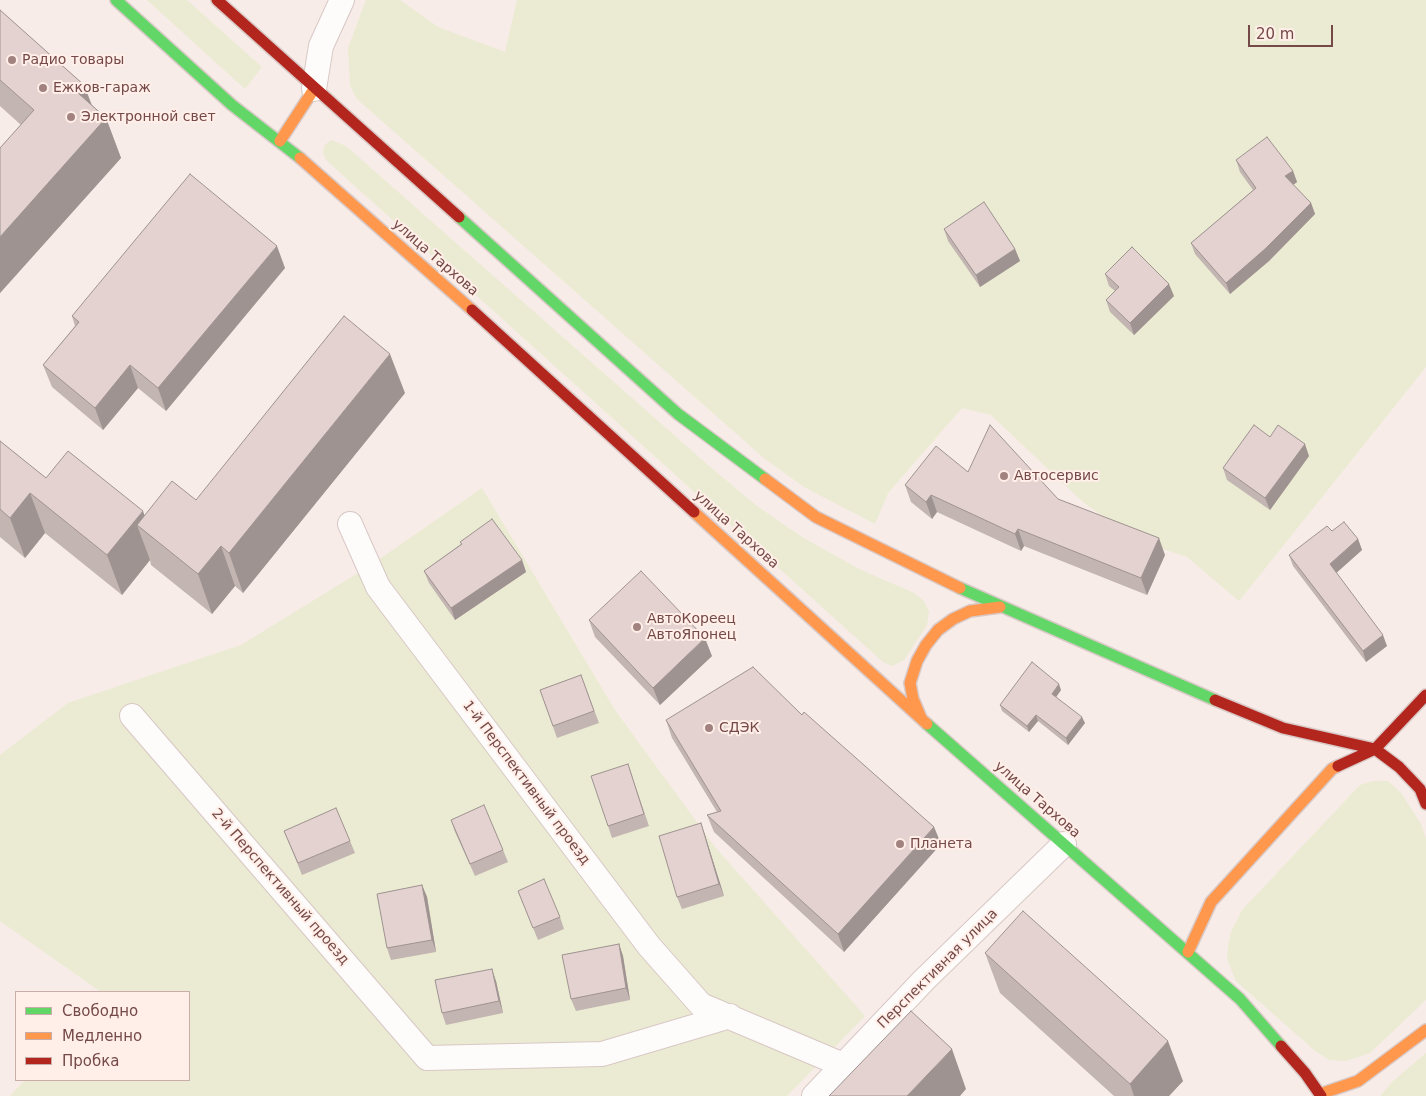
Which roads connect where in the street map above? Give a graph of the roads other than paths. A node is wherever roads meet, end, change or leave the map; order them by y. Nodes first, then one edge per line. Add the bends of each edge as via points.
1 (116, 0) edge
2 (217, 0) edge
3 (342, 0) edge
4 (314, 89) junction
5 (280, 141) junction
6 (350, 524) dead end
7 (1000, 607) junction
8 (1426, 695) edge
9 (132, 716) dead end
10 (921, 718) junction
11 (1375, 748) junction
12 (1426, 804) edge
13 (1064, 844) junction
14 (1188, 952) junction
15 (730, 1016) junction
16 (1426, 1030) edge
17 (843, 1065) junction
18 (1320, 1095) edge
19 (814, 1096) edge

1 - 5 main road, улица Тархова via 232,105
2 - 4 main road
3 - 4 street via 321,46
4 - 5 main road
4 - 7 main road via 678,414 816,518
5 - 10 main road, улица Тархова
6 - 15 street, 1-й Перспективный проезд via 378,587 649,946 701,1005
7 - 10 main road via 970,610 952,619 926,645 910,683
7 - 11 main road via 1283,728
8 - 11 main road
9 - 15 street, 2-й Перспективный проезд via 427,1058 602,1054
10 - 13 main road, улица Тархова
11 - 12 main road via 1420,789
11 - 14 main road via 1332,769 1211,902
13 - 14 main road, улица Тархова
13 - 17 street, Перспективная улица via 924,980
14 - 18 main road, улица Тархова via 1240,999 1305,1073
15 - 17 street, 1-й Перспективный проезд
16 - 18 main road via 1358,1081
17 - 19 street, Перспективная улица

